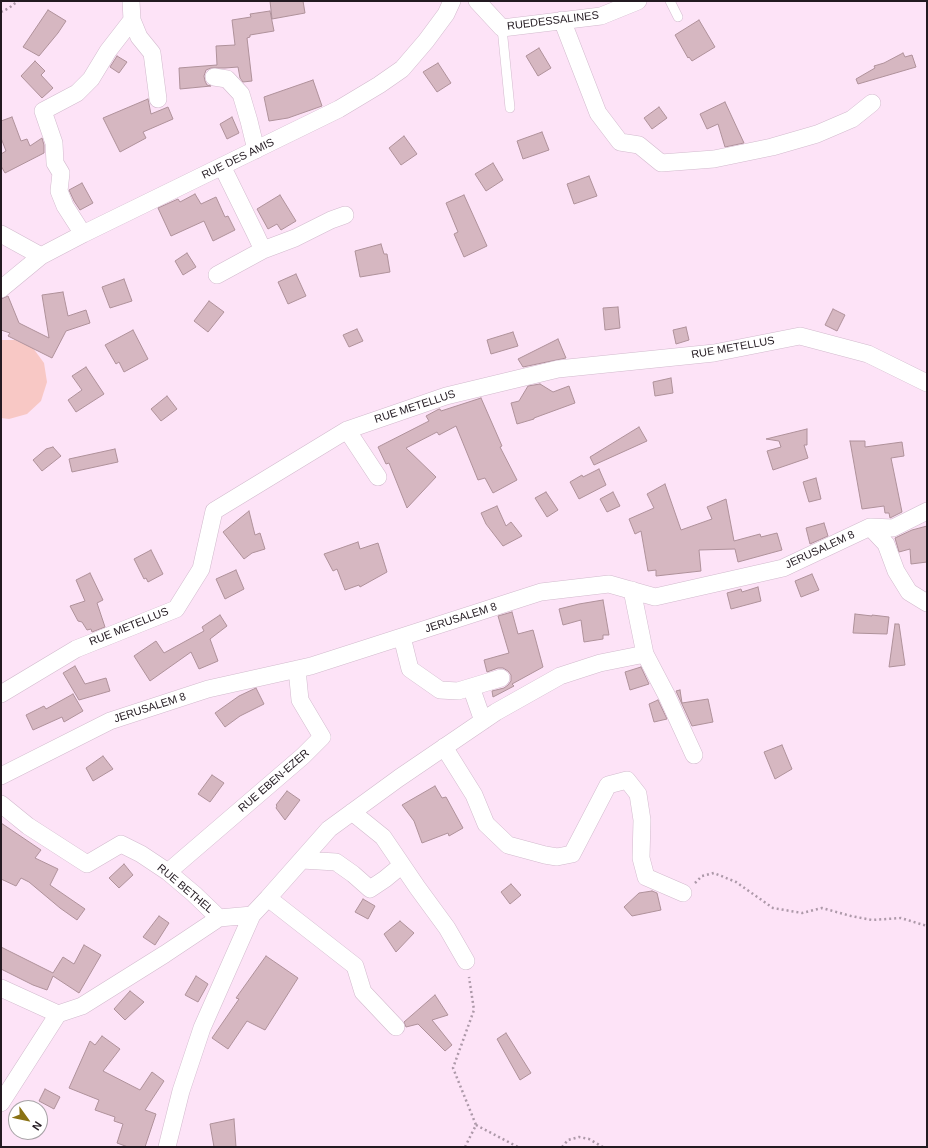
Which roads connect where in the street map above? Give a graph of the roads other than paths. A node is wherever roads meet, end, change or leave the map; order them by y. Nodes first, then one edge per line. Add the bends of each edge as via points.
1 (131, 1) edge
2 (452, 1) edge
3 (477, 1) edge
4 (638, 1) edge
5 (670, 1) edge
6 (678, 17) dead end
7 (132, 20) junction
8 (562, 20) junction
9 (502, 28) junction
10 (214, 77) dead end
11 (158, 98) dead end
12 (872, 103) dead end
13 (510, 108) dead end
14 (256, 150) junction
15 (222, 166) junction
16 (345, 215) dead end
17 (1, 234) edge
18 (83, 234) junction
19 (263, 250) junction
20 (41, 256) junction
21 (217, 275) dead end
22 (1, 289) edge
23 (927, 383) edge
24 (347, 430) junction
25 (378, 477) dead end
26 (927, 511) edge
27 (870, 527) junction
28 (632, 590) junction
29 (927, 603) edge
30 (402, 637) junction
31 (645, 654) junction
32 (297, 669) junction
33 (500, 678) dead end
34 (471, 687) junction
35 (1, 694) edge
36 (483, 721) junction
37 (444, 747) junction
38 (694, 755) dead end
39 (1, 776) edge
40 (1, 804) edge
41 (352, 812) junction
42 (302, 860) junction
43 (402, 865) junction
44 (168, 872) junction
45 (683, 893) road end
46 (268, 898) junction
47 (252, 915) junction
48 (219, 918) junction
49 (466, 961) road end
50 (1, 988) edge
51 (58, 1014) junction
52 (396, 1027) dead end
53 (1, 1103) edge
54 (167, 1147) edge

1 - 7 street
2 - 14 street, RUE DES AMIS via 446,14 402,69 339,110
3 - 9 street, RUEDESSALINES
4 - 8 street, RUEDESSALINES via 601,16
5 - 6 lane
7 - 11 street via 139,37 152,53
7 - 18 street via 108,51 91,79 77,93 43,111 54,143 55,163 61,173 59,191 65,206
8 - 9 street, RUEDESSALINES
8 - 12 street via 598,114 620,142 639,145 661,163 714,159 772,147 817,134 852,119
9 - 13 lane
10 - 14 street via 227,79 241,94
14 - 15 street, RUE DES AMIS
15 - 18 street, RUE DES AMIS
15 - 19 street
16 - 19 street
17 - 20 street
18 - 20 street, RUE DES AMIS
19 - 21 street
20 - 22 street, RUE DES AMIS
23 - 24 street, RUE METELLUS via 868,354 800,336 714,353 558,369 446,396
24 - 25 street
24 - 35 street, RUE METELLUS via 214,511 202,569 176,609 76,649
26 - 27 street, JERUSALEM 8 via 893,528
27 - 28 street, JERUSALEM 8 via 783,568 655,597
27 - 29 street via 886,544 896,571 909,592
28 - 30 street, JERUSALEM 8 via 609,584 541,592
28 - 31 street
30 - 32 street, JERUSALEM 8
30 - 34 street via 410,669 440,690 458,691
31 - 36 street via 600,663 560,676
31 - 38 street
32 - 39 street, JERUSALEM 8 via 208,689 110,720
32 - 44 street, RUE EBEN-EZER via 300,700 322,737
33 - 34 street
34 - 36 street
36 - 37 street
37 - 41 street
37 - 45 street via 474,795 486,824 508,845 557,858 572,854 608,785 627,780 638,794 642,820 641,858 646,877
40 - 44 street, RUE BETHEL via 28,826 87,864 121,844
41 - 42 street via 329,829
41 - 43 street via 383,837
42 - 43 street via 336,862 370,889
42 - 46 street
43 - 49 street via 447,928
44 - 48 street, RUE BETHEL
46 - 47 street
46 - 52 street via 355,966 363,992
47 - 48 street, RUE BETHEL
47 - 54 street via 202,1028 180,1091
48 - 51 street via 82,1006
50 - 51 street
51 - 53 street

